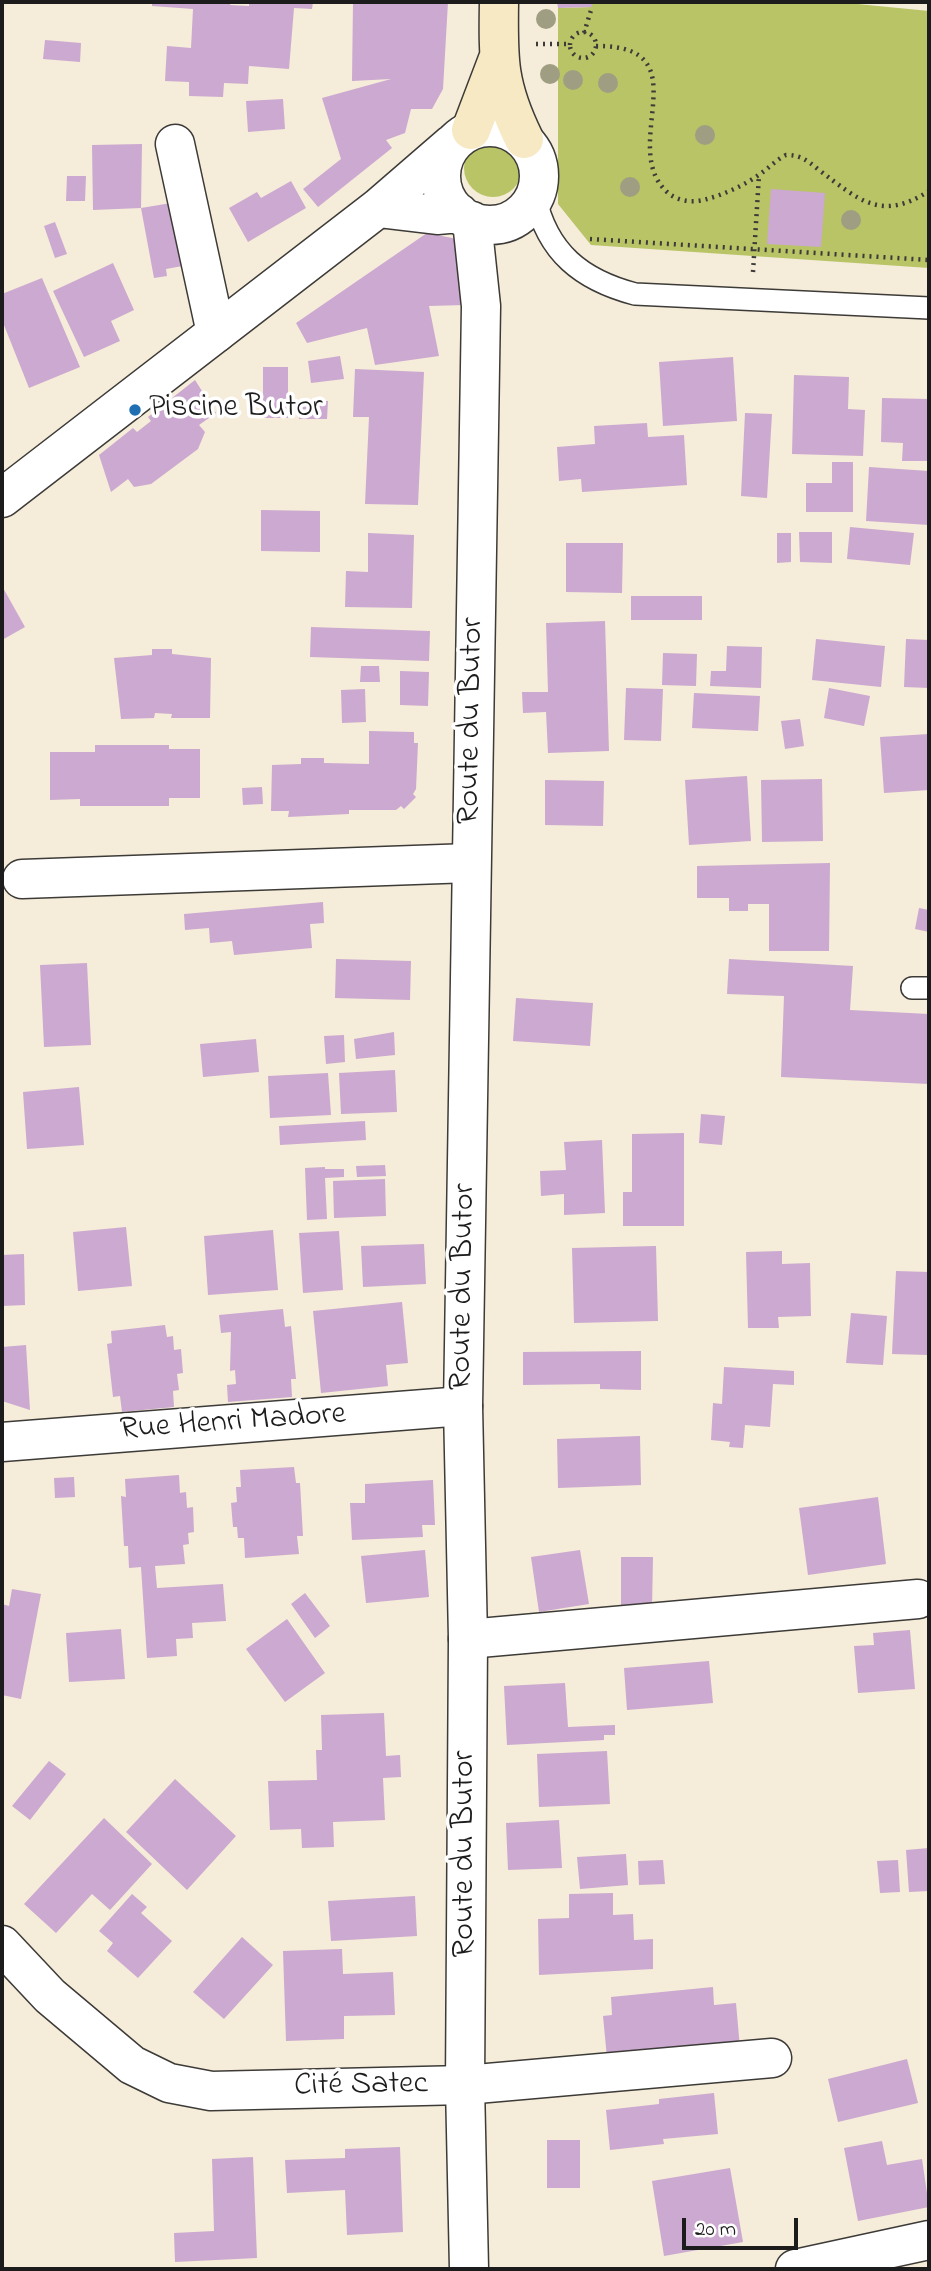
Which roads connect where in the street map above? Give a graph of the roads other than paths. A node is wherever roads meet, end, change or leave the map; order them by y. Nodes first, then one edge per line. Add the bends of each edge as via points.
1 (499, 2) edge
2 (498, 60) junction
3 (462, 137) junction
4 (524, 139) junction
5 (175, 144) dead end
6 (525, 207) junction
7 (378, 208) junction
8 (465, 217) junction
9 (481, 306) junction
10 (929, 308) edge
11 (216, 333) junction
12 (2, 498) edge
13 (470, 863) junction
14 (22, 879) dead end
15 (463, 1406) junction
16 (2, 1442) edge
17 (918, 1598) dead end
18 (468, 1639) junction
19 (2, 1945) edge
20 (772, 2058) dead end
21 (465, 2085) junction
22 (929, 2240) edge
23 (469, 2269) edge
24 (795, 2269) edge

1 - 2 main road
2 - 3 main road
2 - 4 main road via 506,103
3 - 4 street via 499,127
3 - 7 street
3 - 8 street via 444,157 442,187
4 - 6 street via 539,167
5 - 11 street
6 - 8 street via 487,225
6 - 9 street, Route du Butor
6 - 10 lane via 540,218 573,265 601,285 635,295
7 - 8 street
7 - 11 street
8 - 9 street, Route du Butor
9 - 13 street, Route du Butor
11 - 12 street
13 - 14 street
13 - 15 street, Route du Butor
15 - 16 street, Rue Henri Madore
15 - 18 street, Route du Butor
17 - 18 street
18 - 21 street, Route du Butor
19 - 21 street, Cité Satec via 50,1996 132,2065 169,2084 211,2091
20 - 21 street, Cité Satec
21 - 23 street, Route du Butor
22 - 24 street

